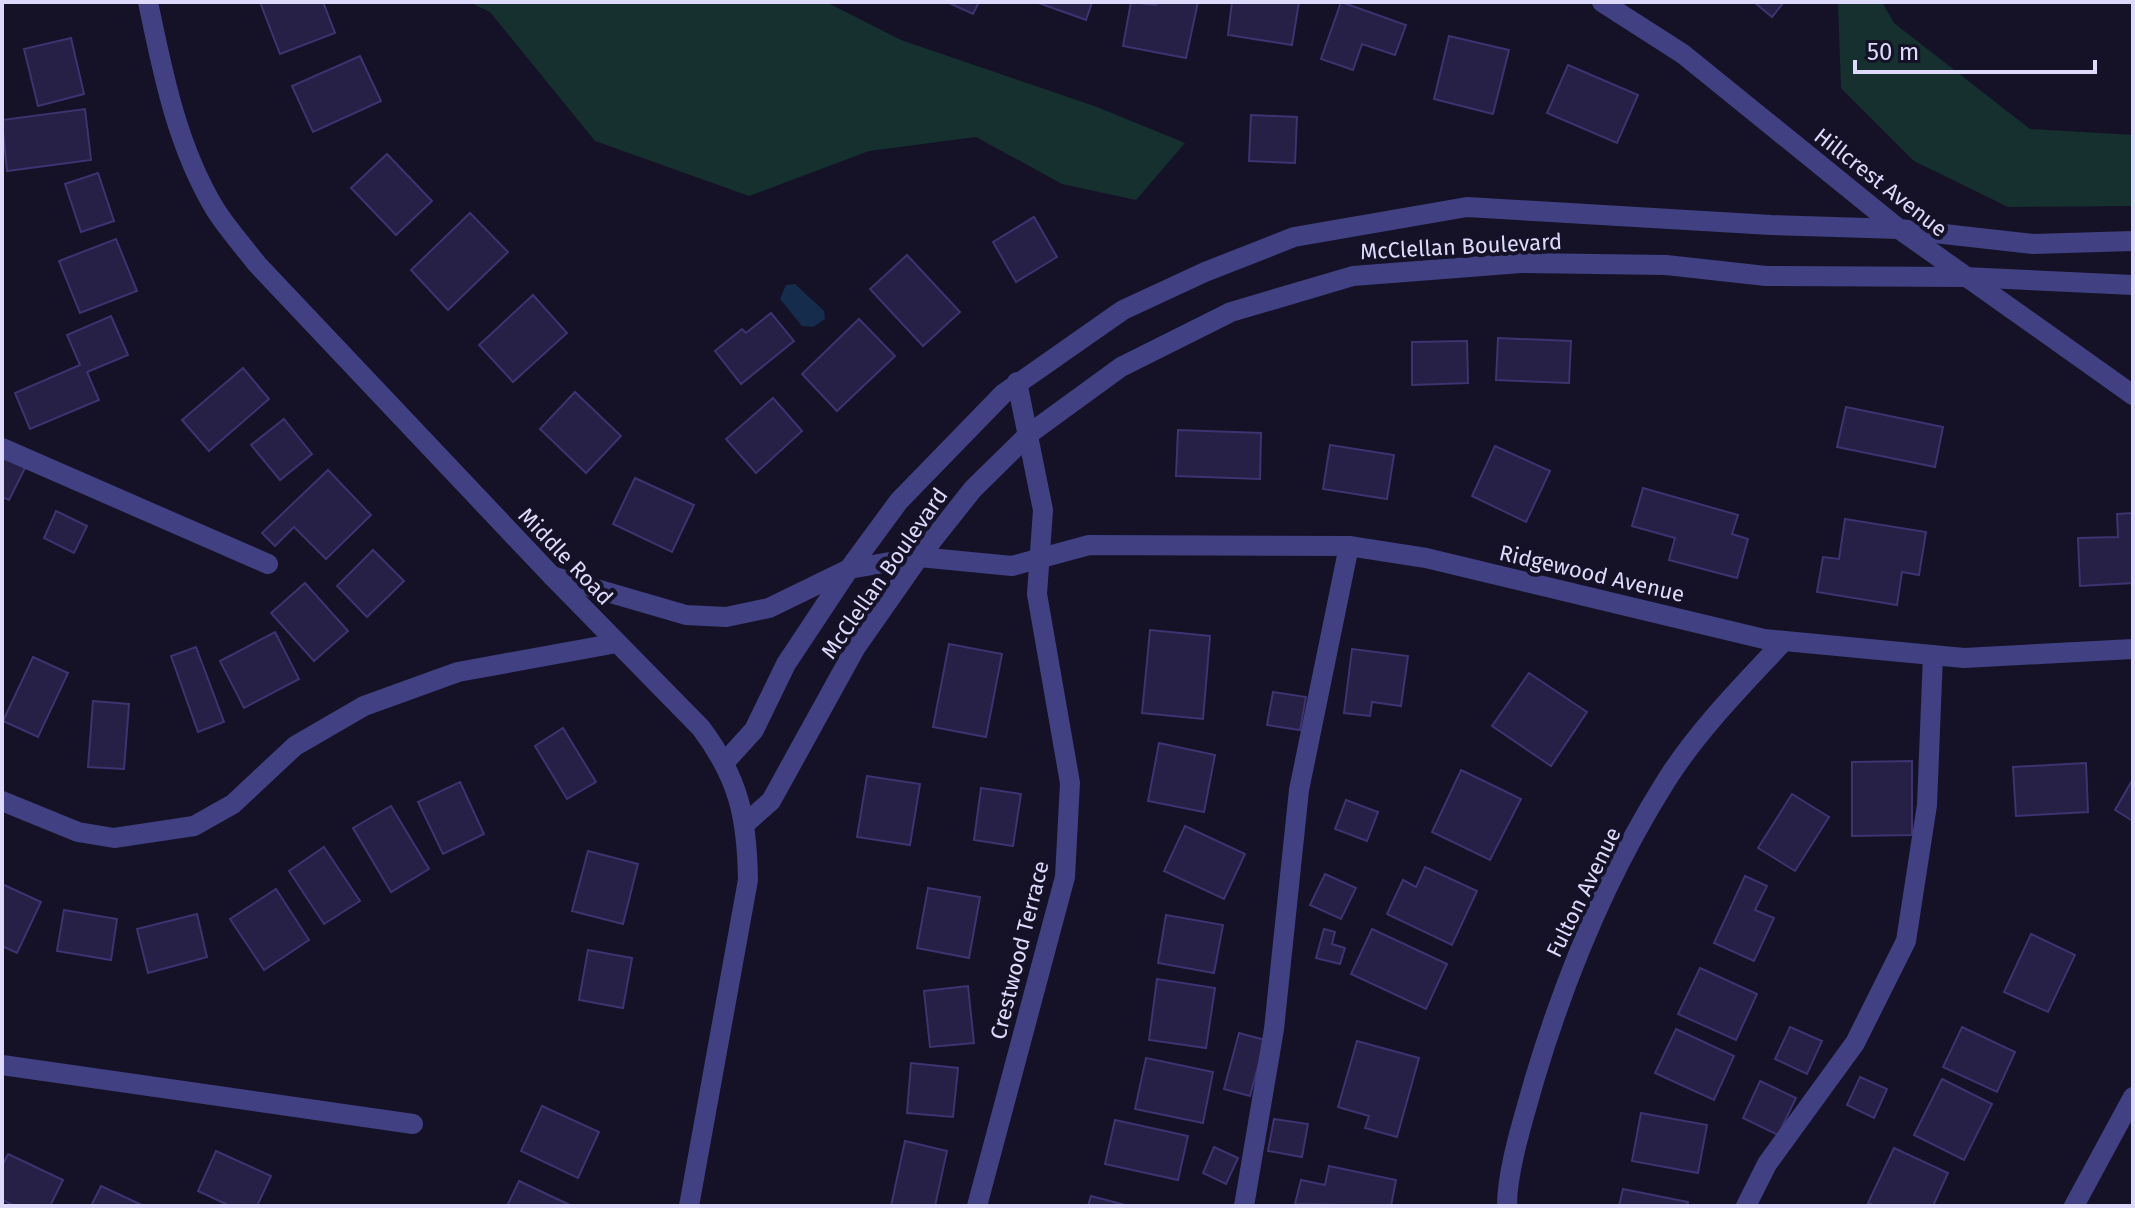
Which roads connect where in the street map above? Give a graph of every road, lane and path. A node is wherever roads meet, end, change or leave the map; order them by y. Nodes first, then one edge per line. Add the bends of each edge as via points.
1 (148, 2) edge
2 (1602, 2) edge
3 (1899, 229) junction
4 (2133, 241) edge
5 (1964, 277) junction
6 (2133, 285) edge
7 (1017, 382) junction
8 (2133, 395) edge
9 (1029, 434) junction
10 (2, 448) edge
11 (1349, 546) junction
12 (919, 557) junction
13 (1040, 559) junction
14 (268, 564) dead end
15 (849, 569) junction
16 (552, 576) junction
17 (1784, 641) junction
18 (617, 643) junction
19 (2133, 649) edge
20 (1933, 655) junction
21 (724, 763) junction
22 (2, 801) edge
23 (745, 824) junction
24 (2, 1065) edge
25 (2133, 1097) edge
26 (2127, 1118) edge
27 (413, 1124) dead end
28 (689, 1206) edge
29 (977, 1206) edge
30 (1244, 1206) edge
31 (1507, 1206) edge
32 (1746, 1206) edge
33 (2074, 1206) edge

1 - 16 street, Middle Road via 167,93 193,167 216,211 257,264
2 - 3 street, Hillcrest Avenue via 1683,54
3 - 4 street, McClellan Boulevard via 2033,244
3 - 5 street, Hillcrest Avenue
3 - 7 street, McClellan Boulevard via 1467,207 1294,237 1123,310
5 - 6 street, McClellan Boulevard
5 - 8 street, Hillcrest Avenue
5 - 9 street, McClellan Boulevard via 1766,276 1666,265 1521,263 1353,276 1231,312 1175,338 1121,367
7 - 9 street
7 - 15 street, McClellan Boulevard via 899,501
9 - 12 street, McClellan Boulevard via 973,489
9 - 13 street via 1043,510
10 - 14 street
11 - 13 street, Ridgewood Avenue via 1089,545
11 - 17 street, Ridgewood Avenue via 1426,558
11 - 30 street via 1299,790 1274,1029
12 - 13 street, Ridgewood Avenue via 1012,566
12 - 15 street, Ridgewood Avenue
12 - 23 street, McClellan Boulevard via 856,647 771,801
13 - 29 street, Crestwood Terrace via 1037,594 1070,783 1065,877
15 - 16 street, McClellan Boulevard via 769,608 726,617 686,615
15 - 21 street, McClellan Boulevard via 786,664 754,730
16 - 18 street, Middle Road
17 - 20 street, Ridgewood Avenue
17 - 31 street, Fulton Avenue via 1666,780 1584,935 1529,1100
18 - 21 street, Middle Road via 701,728
18 - 22 street via 458,672 364,706 295,746 233,804 194,826 114,838 78,832
19 - 20 street, Ridgewood Avenue
20 - 32 street via 1927,805 1906,941 1855,1043 1767,1164
21 - 23 street, Middle Road via 740,796
23 - 28 street, Middle Road via 748,880
24 - 27 street
25 - 26 street
26 - 33 street

